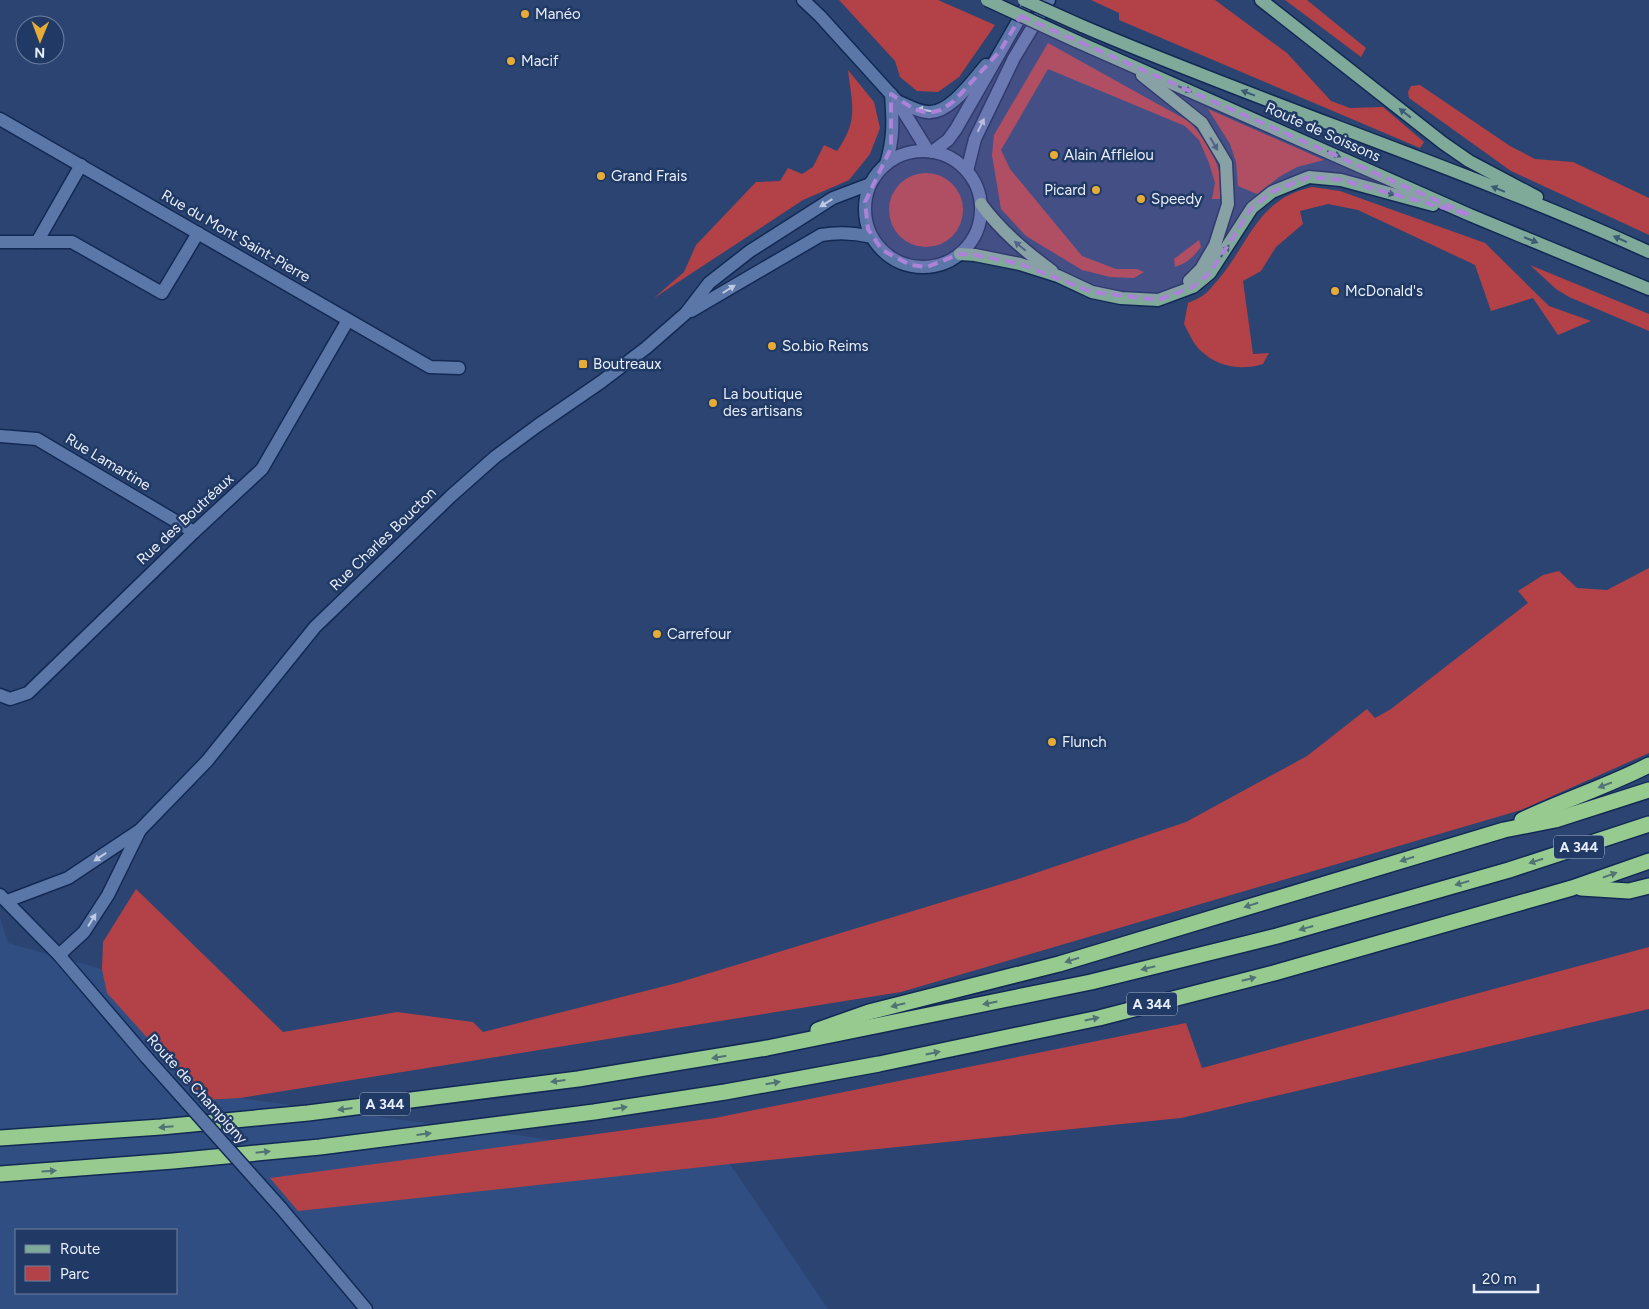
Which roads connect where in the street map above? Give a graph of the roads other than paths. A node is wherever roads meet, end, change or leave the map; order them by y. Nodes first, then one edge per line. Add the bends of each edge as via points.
1 (803, 0) edge
2 (987, 0) edge
3 (1024, 0) edge
4 (1030, 0) edge
5 (1049, 0) edge
6 (1261, 0) edge
7 (1000, 51) junction
8 (1128, 64) junction
9 (894, 97) junction
10 (0, 119) edge
11 (930, 151) junction
12 (886, 164) junction
13 (81, 165) junction
14 (967, 171) junction
15 (870, 184) junction
16 (981, 204) junction
17 (1470, 215) junction
18 (1592, 226) junction
19 (198, 233) junction
20 (872, 237) junction
21 (0, 242) edge
22 (37, 242) junction
23 (1649, 252) edge
24 (960, 254) junction
25 (1058, 276) junction
26 (1649, 289) edge
27 (1177, 294) junction
28 (686, 313) junction
29 (348, 320) junction
30 (459, 368) dead end
31 (0, 436) edge
32 (194, 532) junction
33 (0, 695) edge
34 (1649, 765) edge
35 (1649, 790) edge
36 (1649, 824) edge
37 (140, 830) junction
38 (1504, 830) junction
39 (1649, 861) edge
40 (1649, 886) edge
41 (1572, 888) junction
42 (3, 898) edge
43 (59, 955) junction
44 (767, 1048) junction
45 (0, 1138) edge
46 (0, 1174) edge
47 (366, 1309) edge

1 - 9 street
2 - 8 main road, Route de Soissons, bridge
18 -> 3 main road, Route de Soissons, bridge via 1155,57
4 - 7 street
14 -> 5 street via 975,139 1014,58
18 -> 6 main road via 1469,161
7 -> 9 street via 954,101 941,110 928,113
7 - 11 street via 956,129 948,140
8 -> 17 main road, Route de Soissons
8 -> 27 main road via 1202,123 1226,163 1228,204 1215,245 1201,269
9 - 11 street
9 - 12 street via 893,134
10 - 13 street, Rue du Mont Saint-Pierre
11 - 12 street via 906,154
11 - 14 street via 951,158
12 - 15 street
13 - 19 street, Rue du Mont Saint-Pierre
13 - 22 street
14 - 16 street
15 - 20 street via 865,211
15 -> 28 street, Rue Charles Boucton via 833,198 750,251 710,284
16 - 24 street via 974,236
25 -> 16 main road via 1010,238
17 -> 26 main road, Route de Soissons
27 -> 17 main road via 1210,274 1252,208 1272,192 1309,177 1341,180
23 -> 18 main road, Route de Soissons
19 - 22 street via 162,293 72,242
19 - 29 street, Rue du Mont Saint-Pierre
20 - 24 street via 895,260 910,265 927,267
28 -> 20 street, Rue Charles Boucton via 821,234 858,233
21 - 22 street
24 - 25 main road via 1020,264
25 - 27 main road via 1092,292 1121,298 1158,300
28 - 37 street, Rue Charles Boucton via 639,354 495,457 451,496 315,627 207,761
29 - 30 street, Rue du Mont Saint-Pierre via 430,367
29 - 32 street, Rue des Boutréaux via 262,469
31 - 32 street, Rue Lamartine via 37,439
32 - 33 street, Rue des Boutréaux via 28,693 10,699
34 -> 38 highway
35 - 38 highway via 1555,820
36 -> 44 highway, A 344 via 1509,870 1277,936 1091,982
37 -> 42 street, Rue Charles Boucton via 68,878
43 -> 37 street, Rue Charles Boucton via 84,932 108,895
38 -> 44 highway via 1059,964 869,1012
41 -> 39 highway, A 344
40 - 41 highway via 1629,891
46 -> 41 highway, A 344 via 320,1147 594,1112 869,1066 1127,1011 1274,973
42 - 43 street, Route de Champigny
43 - 47 street, Route de Champigny, bridge
44 -> 45 highway, A 344 via 578,1078 308,1114

